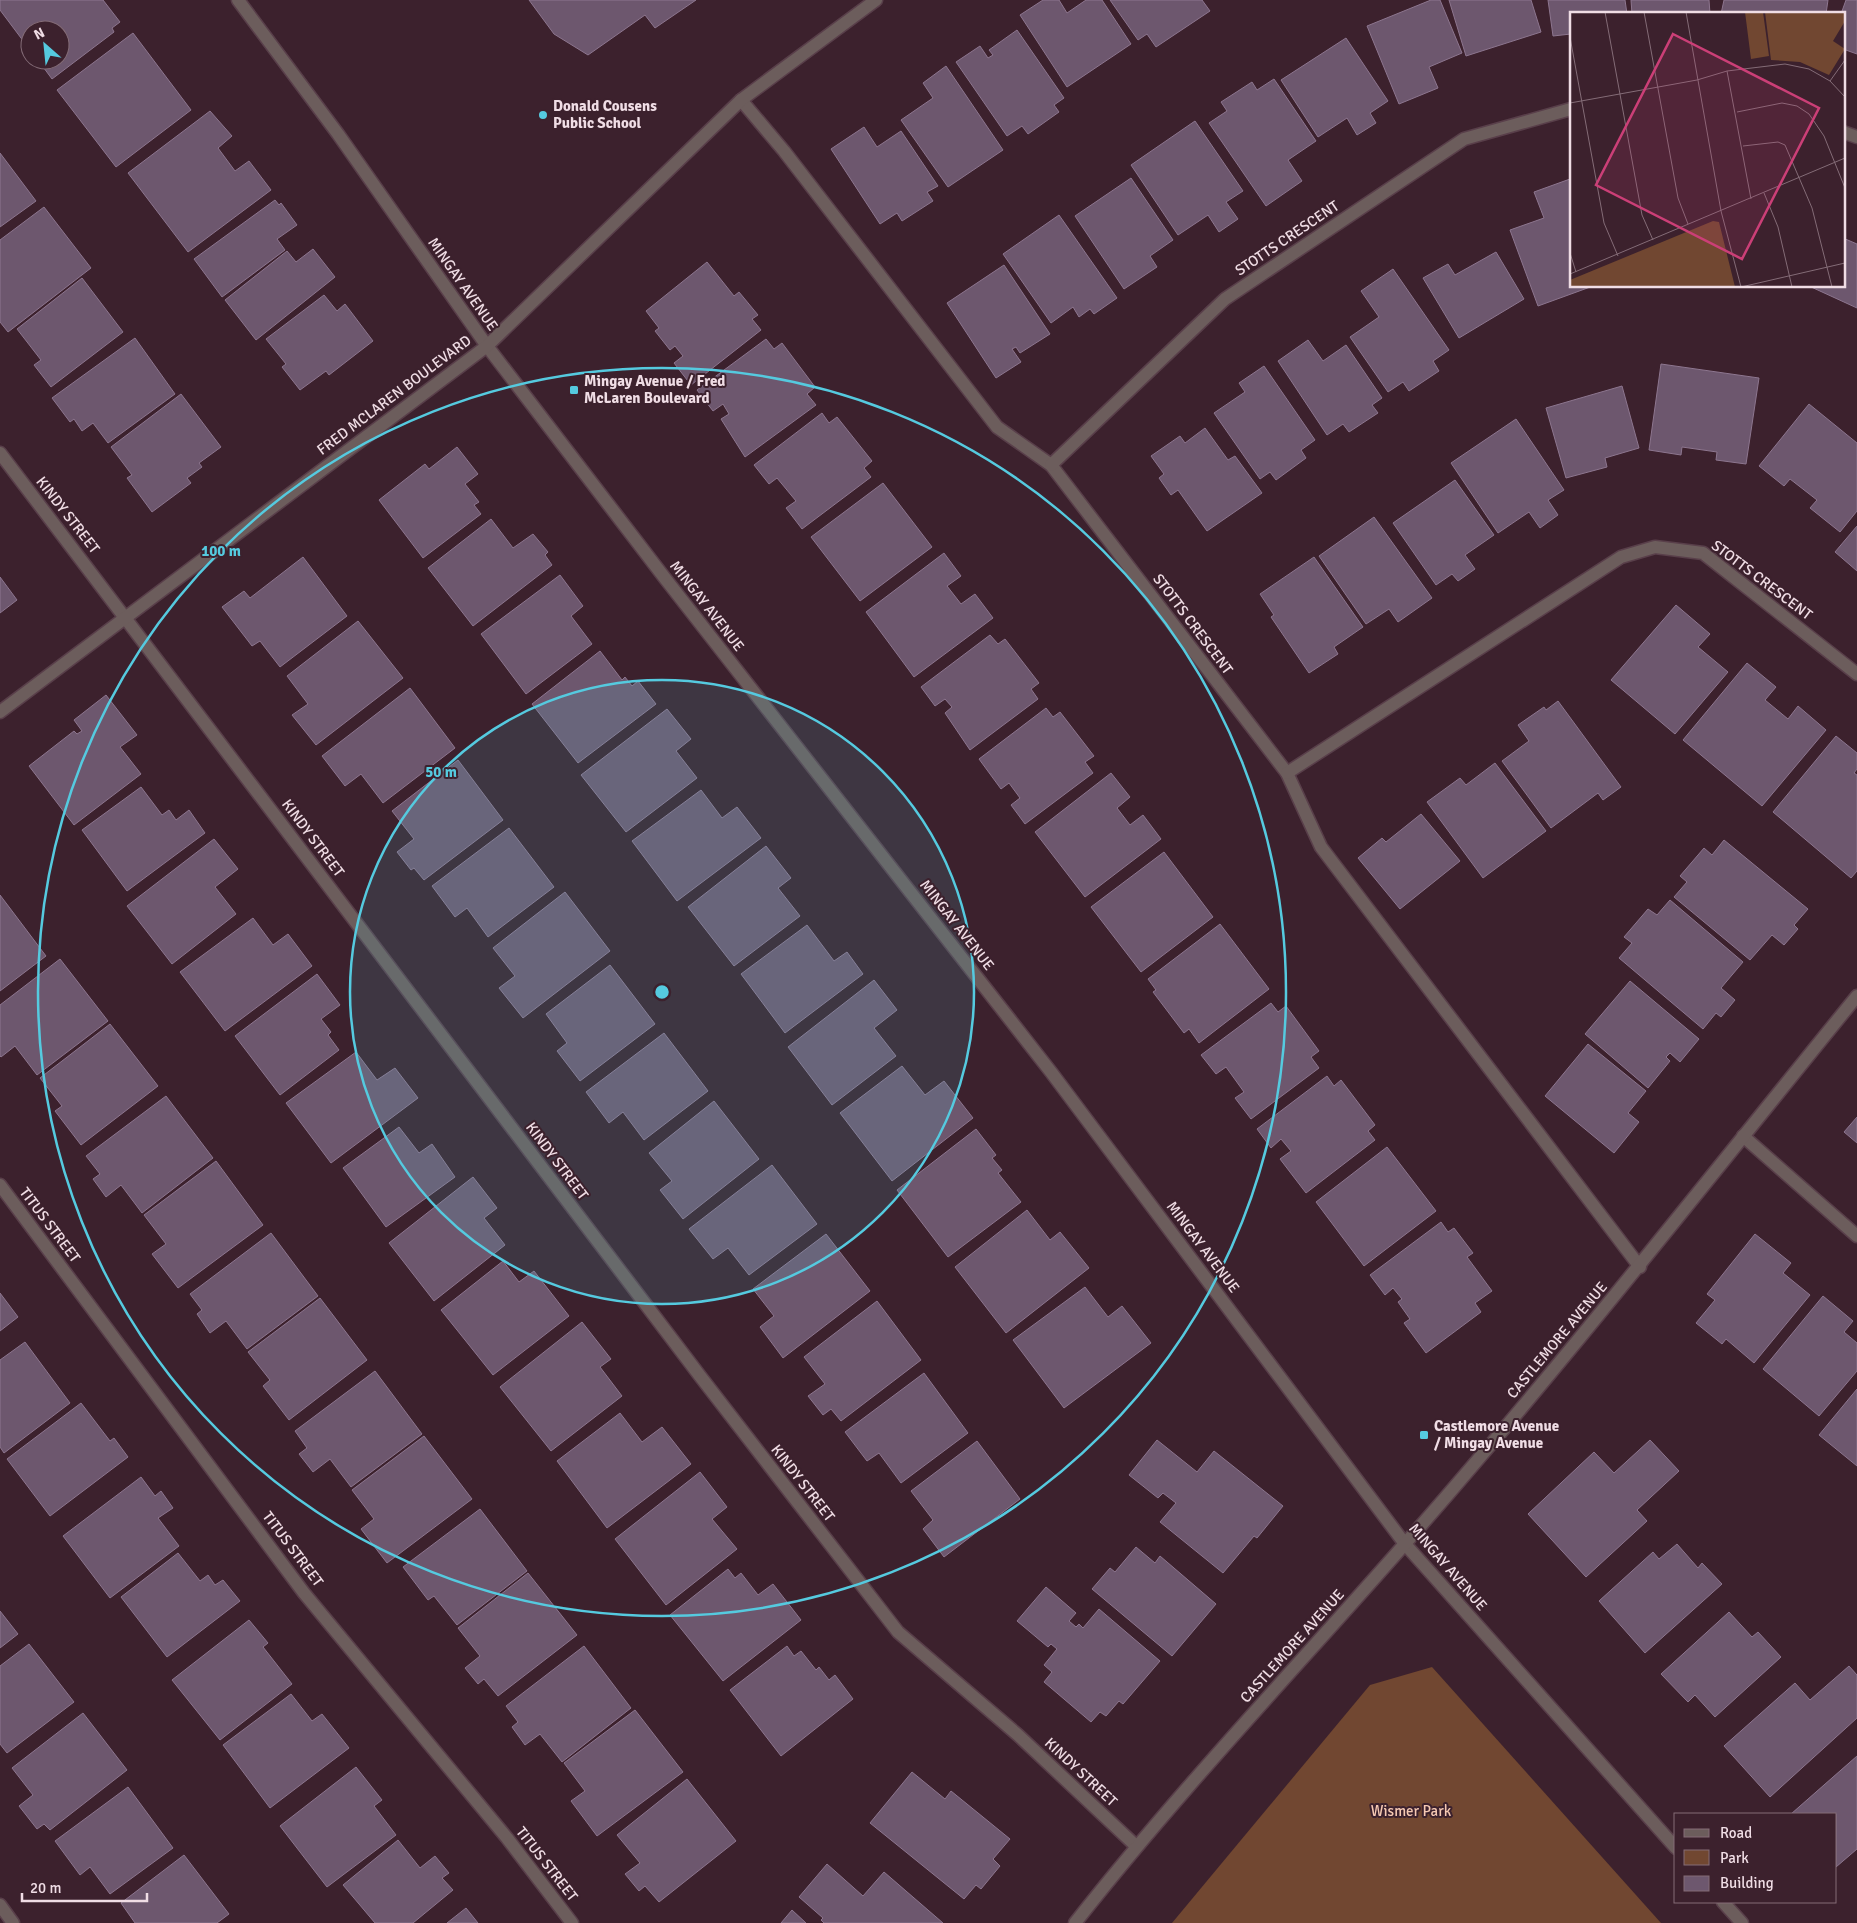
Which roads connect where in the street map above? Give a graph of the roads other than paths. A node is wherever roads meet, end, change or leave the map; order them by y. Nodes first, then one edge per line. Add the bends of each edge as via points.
1 (238, 0) edge
2 (876, 0) edge
3 (741, 100) junction
4 (1570, 109) edge
5 (1844, 132) edge
6 (1857, 137) edge
7 (487, 346) junction
8 (0, 453) edge
9 (1050, 465) junction
10 (126, 617) junction
11 (1857, 674) edge
12 (0, 712) edge
13 (1287, 773) junction
14 (1857, 996) edge
15 (1743, 1136) junction
16 (0, 1185) edge
17 (1857, 1236) edge
18 (1640, 1267) junction
19 (1405, 1544) junction
20 (1136, 1846) junction
21 (1674, 1846) edge
22 (1725, 1903) edge
23 (0, 1905) edge
24 (14, 1923) edge
25 (572, 1923) edge
26 (1075, 1923) edge
27 (1742, 1923) edge

1 - 7 street, MINGAY AVENUE via 338,134
2 - 3 street, FRED MCLAREN BOULEVARD
3 - 7 street, FRED MCLAREN BOULEVARD
3 - 9 street via 997,427
4 - 9 street, STOTTS CRESCENT via 1464,139 1225,299
5 - 6 street
7 - 10 street, FRED MCLAREN BOULEVARD
7 - 19 street, MINGAY AVENUE via 1051,1072
8 - 10 street, KINDY STREET
9 - 13 street, STOTTS CRESCENT
10 - 12 street, FRED MCLAREN BOULEVARD
10 - 20 street, KINDY STREET via 898,1632 1018,1735
11 - 13 street, STOTTS CRESCENT via 1703,553 1655,547 1621,556
13 - 18 street via 1321,847
14 - 15 street, CASTLEMORE AVENUE
15 - 17 street
15 - 18 street, CASTLEMORE AVENUE
16 - 25 street, TITUS STREET via 304,1593 507,1838
18 - 19 street, CASTLEMORE AVENUE
19 - 20 street, CASTLEMORE AVENUE
19 - 21 street, MINGAY AVENUE
20 - 26 street, CASTLEMORE AVENUE
22 - 27 street
23 - 24 street

